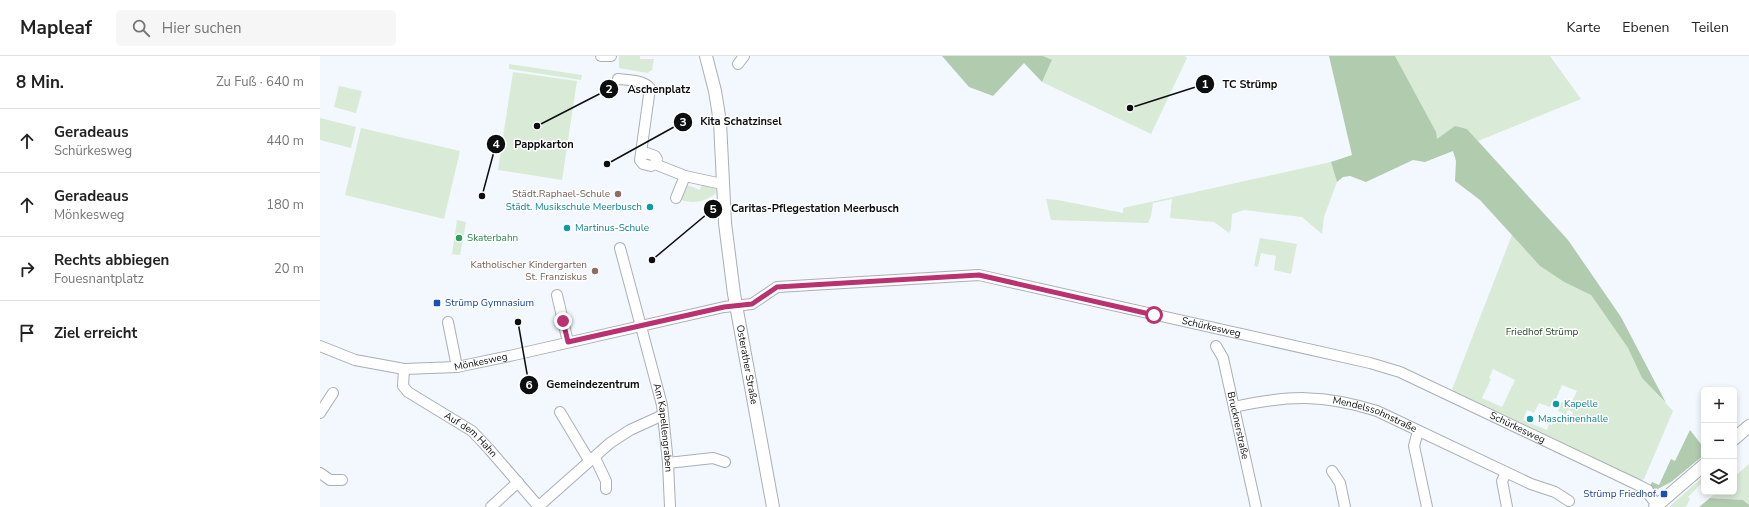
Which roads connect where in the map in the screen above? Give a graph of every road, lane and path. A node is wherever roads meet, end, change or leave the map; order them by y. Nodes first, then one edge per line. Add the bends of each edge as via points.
1 (601, 56) edge
2 (611, 56) edge
3 (706, 56) edge
4 (618, 79) dead end
5 (685, 176) junction
6 (722, 184) junction
7 (676, 198) dead end
8 (620, 248) dead end
9 (557, 294) dead end
10 (737, 307) junction
11 (448, 322) dead end
12 (641, 326) junction
13 (568, 342) junction
14 (320, 346) edge
15 (1216, 346) dead end
16 (457, 367) junction
17 (404, 369) junction
18 (333, 393) dead end
19 (1234, 407) junction
20 (560, 412) dead end
21 (320, 413) edge
22 (664, 414) junction
23 (1749, 426) edge
24 (1418, 431) junction
25 (1737, 436) edge
26 (592, 458) junction
27 (725, 462) dead end
28 (668, 463) junction
29 (1701, 468) edge
30 (1332, 471) dead end
31 (320, 473) edge
32 (1506, 473) junction
33 (342, 480) dead end
34 (518, 482) junction
35 (606, 489) dead end
36 (1569, 501) dead end
37 (1656, 506) edge
38 (491, 507) edge
39 (539, 507) edge
40 (670, 507) edge
41 (773, 507) edge
42 (1256, 507) edge
43 (1345, 507) edge
44 (1427, 507) edge
45 (1507, 507) edge

1 - 2 street
3 - 6 main road, Osterather Straße via 720,122
4 - 5 street via 641,82 650,88 642,156 647,153 655,156 655,164
5 - 6 street
5 - 7 street
6 - 10 main road, Osterather Straße
8 - 12 street, Am Kapellengraben
9 - 13 street
10 - 12 street, Mönkesweg via 724,307
10 - 37 street, Schürkesweg via 752,304 777,287 979,275 1370,363 1400,372 1648,490
10 - 41 main road, Osterather Straße
11 - 16 street
12 - 13 street, Mönkesweg
12 - 22 street, Am Kapellengraben
13 - 16 street, Mönkesweg
14 - 17 street, Mönkesweg via 356,360
15 - 19 street, Brucknerstraße via 1223,358
16 - 17 street, Mönkesweg
17 - 34 street, Auf dem Hahn via 404,386 408,392 472,431
18 - 21 street
19 - 24 street, Mendelssohnstraße via 1268,400 1306,397 1330,400 1377,411
19 - 42 street, Brucknerstraße
20 - 26 street via 587,457
22 - 26 street via 630,430
22 - 28 street, Am Kapellengraben
23 - 25 main road
24 - 32 street, Mendelssohnstraße
24 - 44 street via 1414,446
26 - 35 street via 596,460 606,481
26 - 39 street
27 - 28 street via 713,458
28 - 40 street, Am Kapellengraben
29 - 37 main road
30 - 43 street via 1340,483
31 - 33 street via 330,480
32 - 36 street, Mendelssohnstraße via 1555,492
32 - 45 street via 1502,481
34 - 38 street
34 - 39 street, Auf dem Hahn

